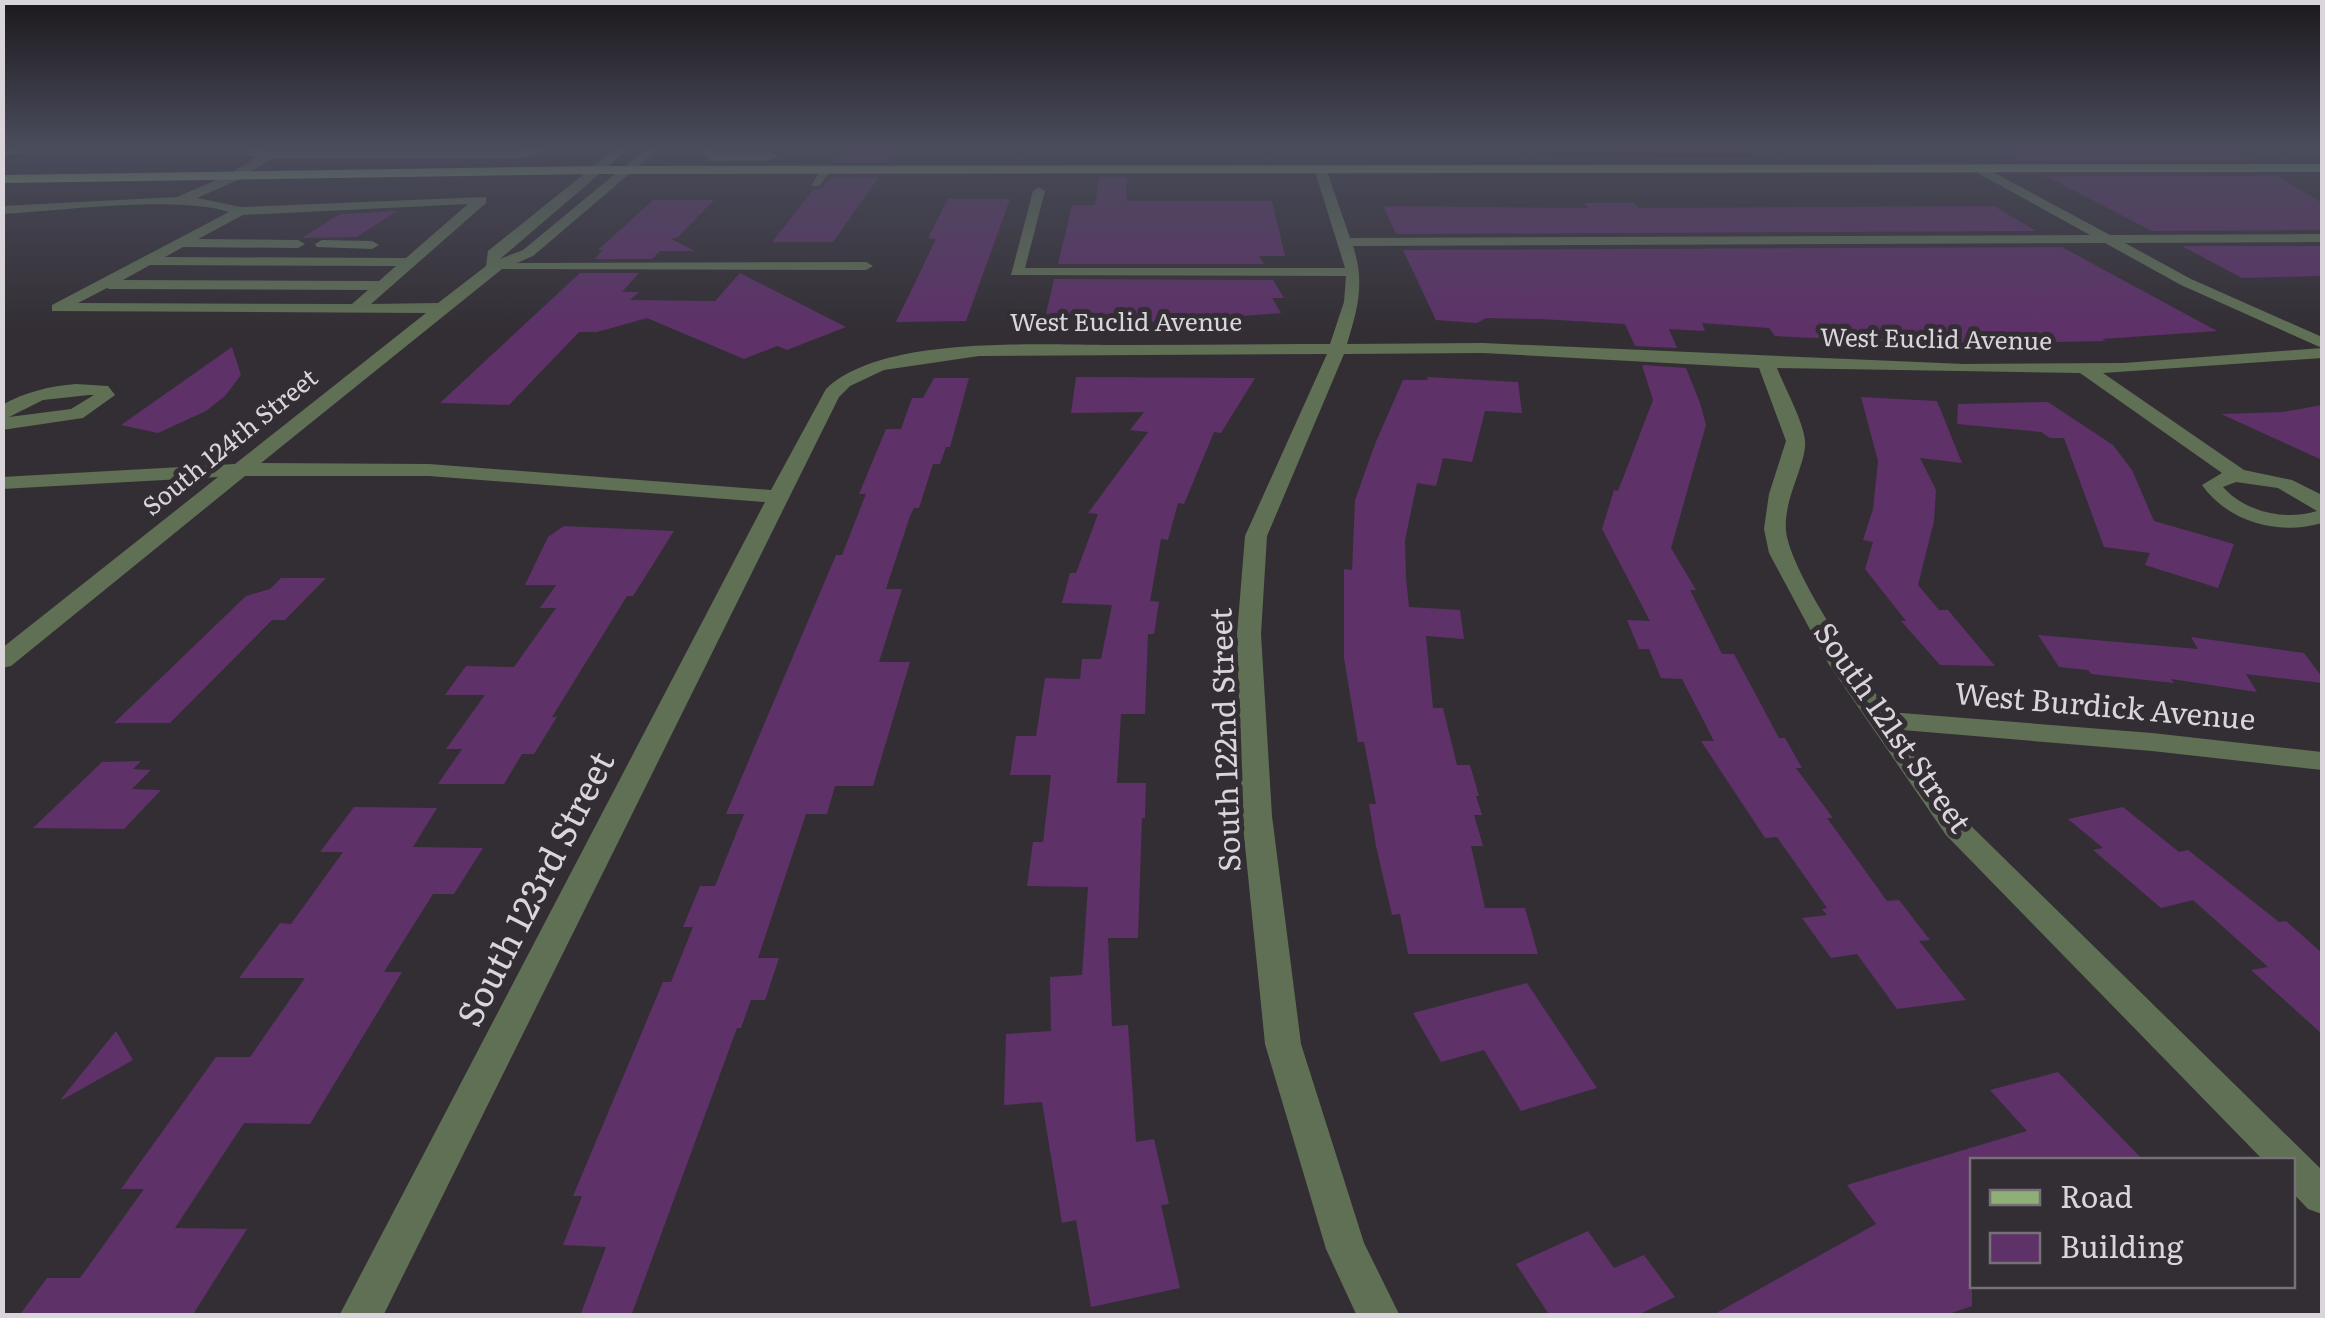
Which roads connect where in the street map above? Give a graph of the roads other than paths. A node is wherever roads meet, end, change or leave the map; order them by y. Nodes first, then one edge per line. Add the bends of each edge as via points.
1 (73, 208) edge
2 (228, 208) edge
3 (317, 208) edge
4 (473, 208) edge
5 (548, 208) edge
6 (583, 208) edge
7 (1034, 208) edge
8 (1334, 208) edge
9 (2050, 208) edge
10 (5, 211) edge
11 (240, 211) junction
12 (2107, 240) junction
13 (2322, 241) edge
14 (1346, 242) junction
15 (180, 243) junction
16 (298, 244) dead end
17 (322, 244) dead end
18 (414, 258) junction
19 (147, 261) junction
20 (866, 266) dead end
21 (492, 267) junction
22 (1354, 272) junction
23 (104, 284) junction
24 (383, 286) junction
25 (440, 308) junction
26 (356, 309) junction
27 (2322, 343) edge
28 (1339, 348) junction
29 (2322, 353) edge
30 (1766, 362) junction
31 (2084, 368) junction
32 (2, 414) edge
33 (2, 424) edge
34 (239, 470) junction
35 (2240, 476) junction
36 (2, 483) edge
37 (778, 497) junction
38 (2322, 506) edge
39 (2322, 516) edge
40 (2, 661) edge
41 (1880, 720) junction
42 (2322, 762) edge
43 (2285, 1158) edge
44 (2295, 1168) edge
45 (2322, 1196) edge
46 (360, 1316) edge
47 (1379, 1316) edge

1 - 10 street
2 - 11 street
3 - 11 street
4 - 18 street
5 - 21 street, South 124th Street via 492,254
6 - 21 street, South 124th Street via 528,253
7 - 22 street via 1016,272
8 - 14 street, South 122nd Street
9 - 12 street
11 - 15 street
12 - 13 street
12 - 14 street
12 - 27 street
14 - 22 street, South 122nd Street
15 - 16 street
15 - 19 street
17 - 18 street via 376,245
18 - 19 street
18 - 24 street
19 - 23 street
20 - 21 street
21 - 25 street, South 124th Street
22 - 28 street, South 122nd Street
23 - 24 street
23 - 26 street via 58,308
24 - 26 street
25 - 26 street
25 - 34 street, South 124th Street
28 - 30 street, West Euclid Avenue
28 - 37 street, West Euclid Avenue via 978,351 915,358 860,374 833,390
28 - 47 street, South 122nd Street via 1256,536 1249,634 1257,816 1282,1044 1346,1249
29 - 31 street, West Euclid Avenue
30 - 31 street, West Euclid Avenue
30 - 41 street, South 121st Street via 1796,441 1778,494 1780,553
31 - 35 street
32 - 33 street via 19,400 56,392 82,388 106,395 76,414
34 - 36 street
34 - 37 street via 429,470
34 - 40 street, South 124th Street
35 - 38 street via 2290,486
35 - 39 street via 2216,480 2215,491 2274,518
37 - 46 street, South 123rd Street
41 - 42 street, West Burdick Avenue
41 - 43 street, South 121st Street via 1956,828
44 - 45 street, South 121st Street

